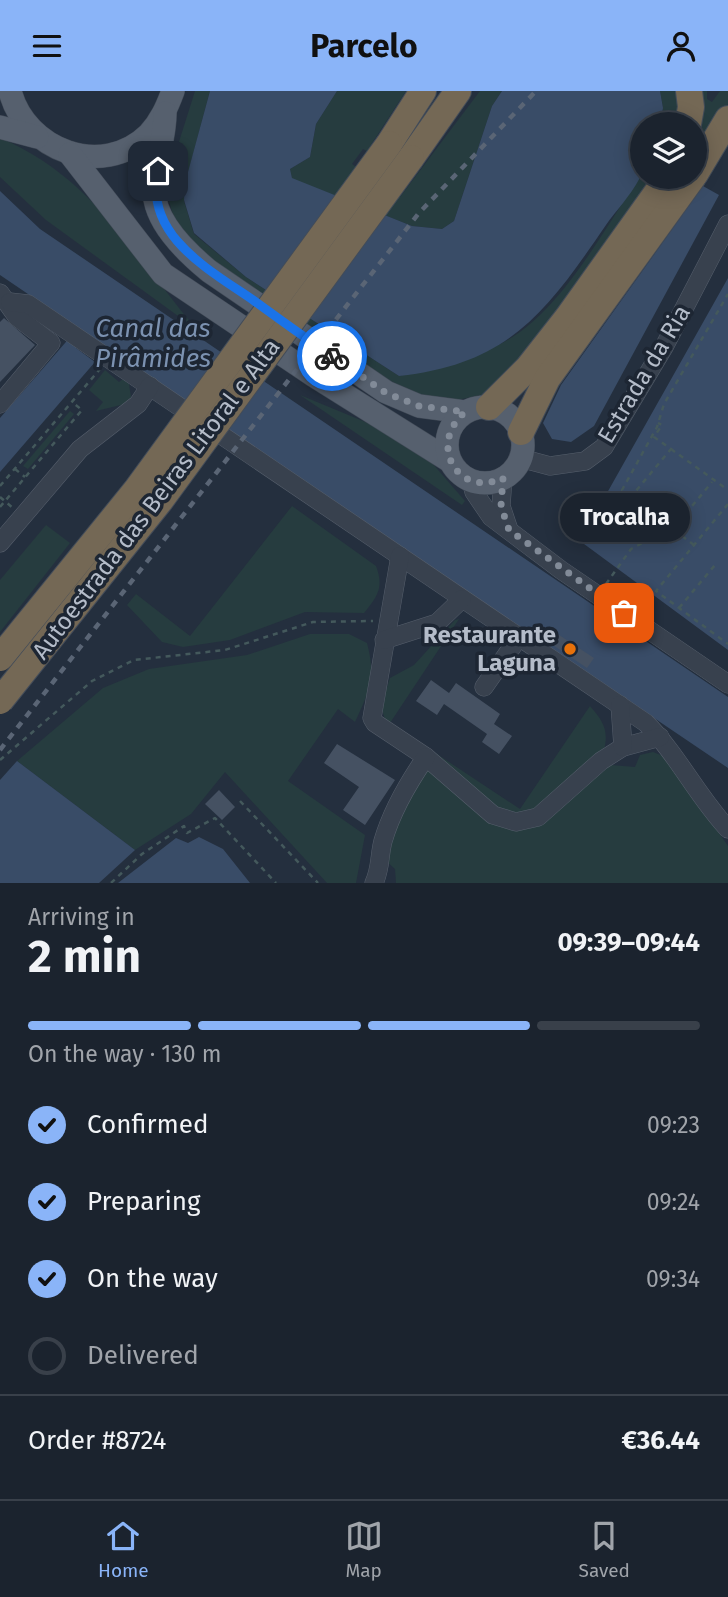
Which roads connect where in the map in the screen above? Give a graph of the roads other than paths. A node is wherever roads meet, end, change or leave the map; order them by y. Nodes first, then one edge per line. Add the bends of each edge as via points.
1 (10, 91) edge
2 (423, 91) edge
3 (457, 91) edge
4 (689, 91) edge
5 (169, 102) edge
6 (690, 112) edge
7 (728, 119) edge
8 (0, 127) edge
9 (38, 138) junction
10 (69, 154) junction
11 (707, 154) edge
12 (659, 189) edge
13 (684, 189) edge
14 (728, 224) edge
15 (3, 303) edge
16 (150, 386) junction
17 (0, 404) edge
18 (477, 410) junction
19 (521, 432) junction
20 (520, 458) junction
21 (450, 461) junction
22 (503, 478) junction
23 (471, 481) junction
24 (509, 530) junction
25 (0, 543) edge
26 (400, 556) junction
27 (462, 599) junction
28 (519, 637) junction
29 (384, 640) junction
30 (0, 658) edge
31 (728, 684) edge
32 (484, 687) dead end
33 (0, 701) edge
34 (620, 705) junction
35 (660, 737) junction
36 (623, 747) junction
37 (426, 757) junction
38 (728, 829) edge
39 (373, 883) edge

1 - 9 main road via 21,118
2 - 30 highway, Autoestrada das Beiras Litoral e Alta, bridge via 137,489
3 - 33 highway, Autoestrada das Beiras Litoral e Alta, bridge via 160,501
4 - 6 highway
5 - 10 main road via 148,135 125,150 97,157
5 - 18 main road via 154,189 166,226 183,250 386,393 419,406
7 - 11 highway
8 - 9 main road
9 - 10 main road
10 - 21 main road via 163,274
12 - 18 highway via 528,368
13 - 19 highway via 547,379
14 - 20 street, Estrada da Ria via 664,347 604,447 584,461 550,466
15 - 16 street via 28,304
15 - 17 street via 51,343
16 - 25 street via 138,404 80,449
16 - 26 street
18 - 19 main road via 513,418
18 - 21 main road via 449,431
19 - 20 main road
20 - 22 main road
21 - 23 main road
22 - 23 main road
22 - 24 street via 501,506
23 - 24 street via 491,517
24 - 31 street via 561,571
26 - 27 street
26 - 29 street
27 - 28 street
27 - 29 street via 437,623
28 - 32 street
28 - 34 street
29 - 37 street via 372,718
34 - 35 street
34 - 36 street
35 - 36 street
35 - 38 street
36 - 37 street via 538,817 516,822 493,815
37 - 39 street via 390,821 382,844 381,869

